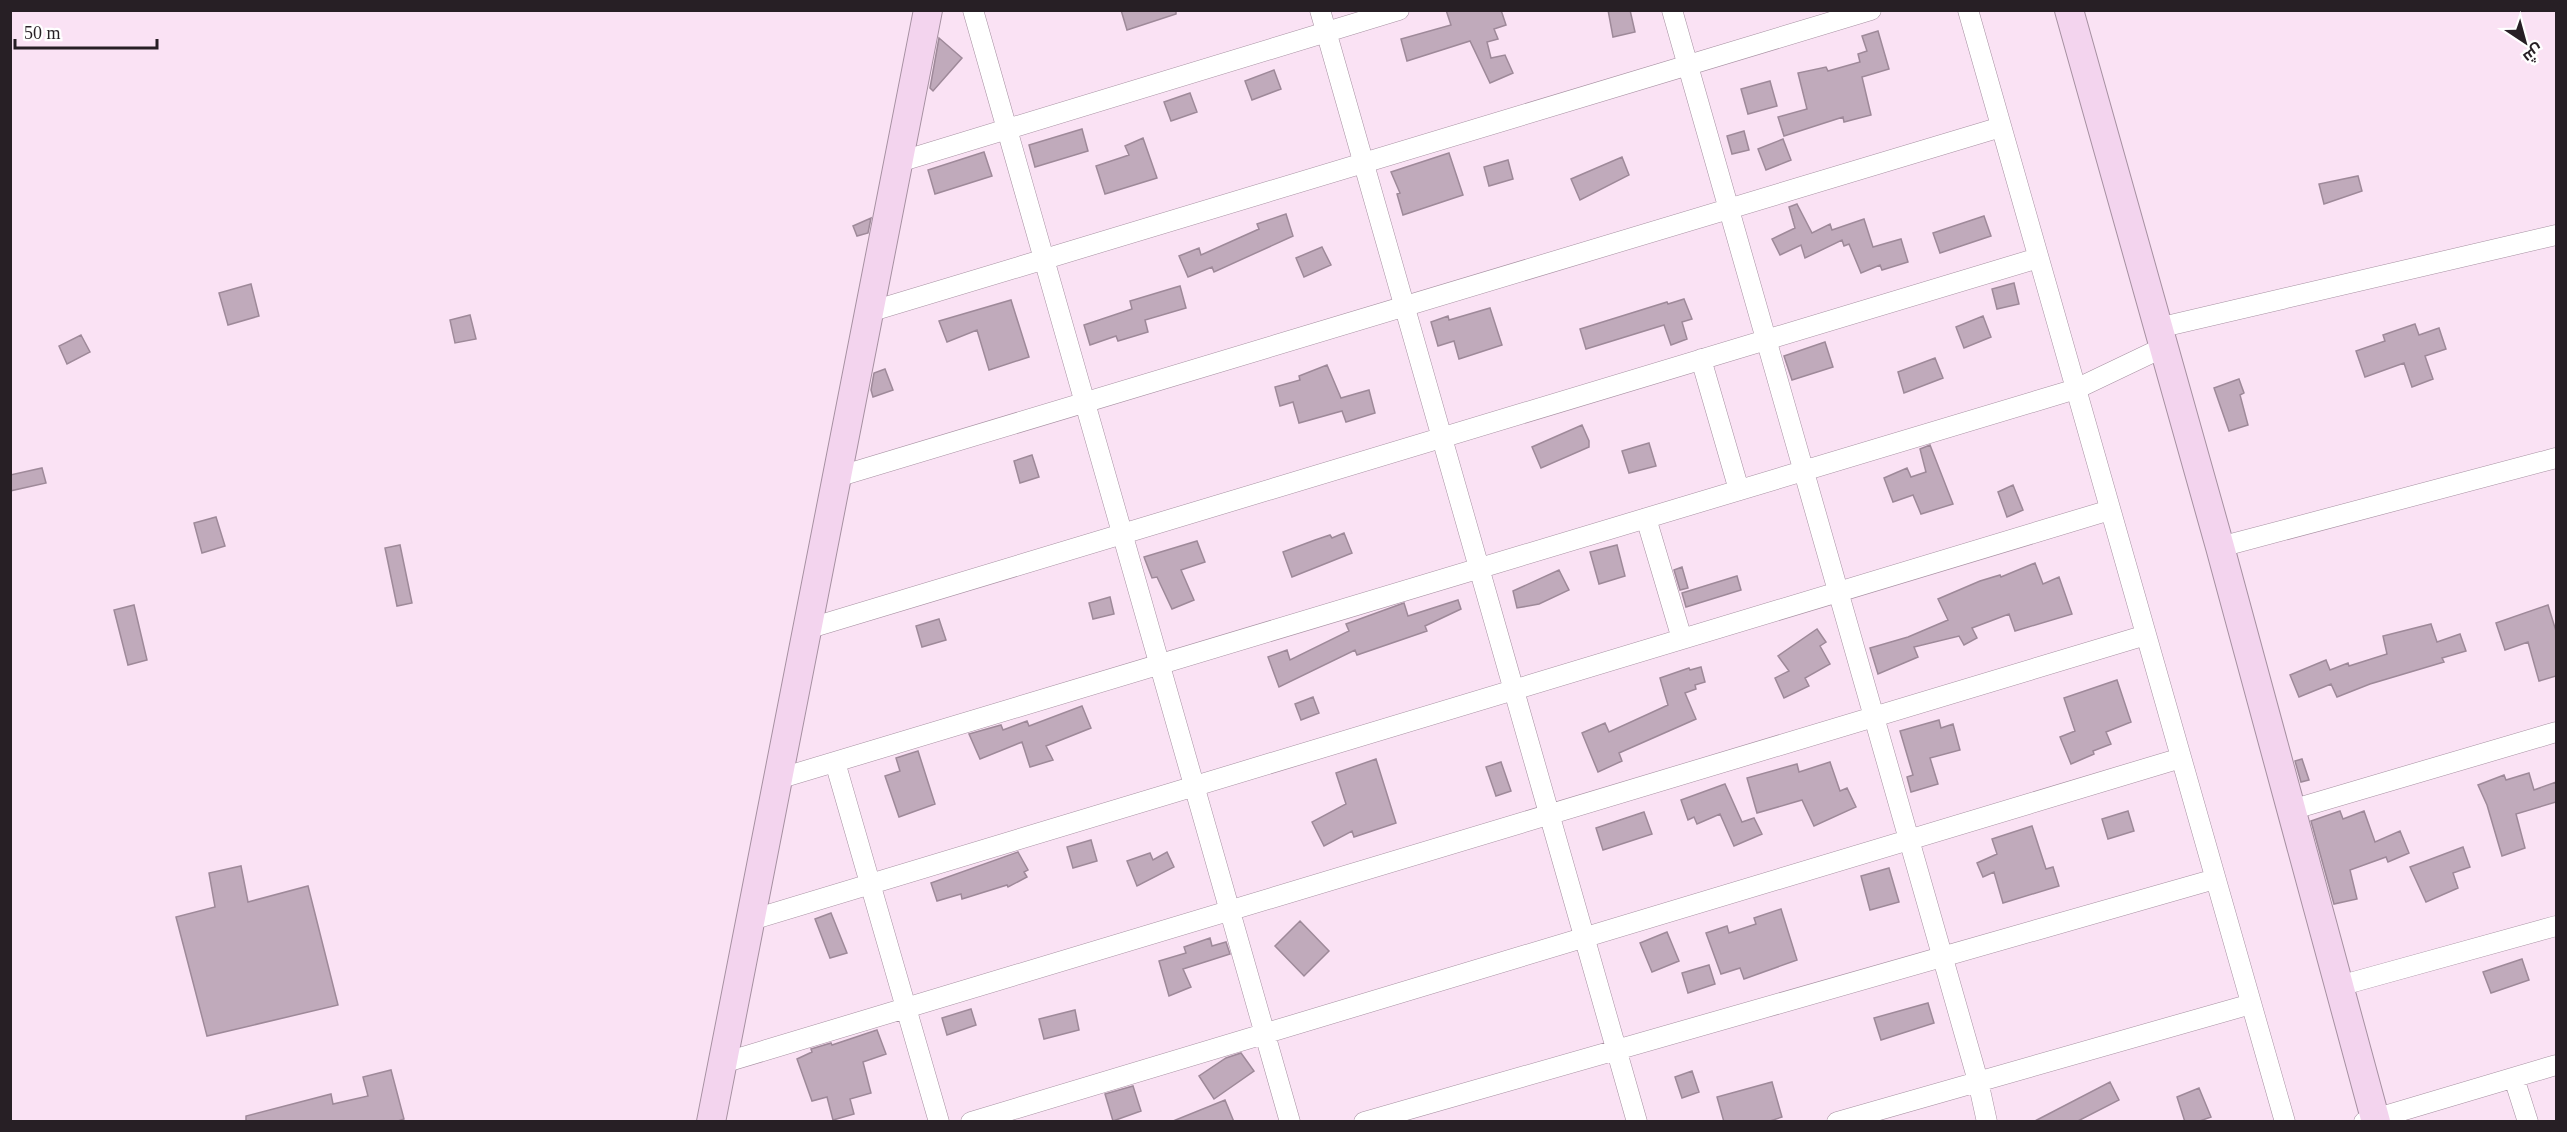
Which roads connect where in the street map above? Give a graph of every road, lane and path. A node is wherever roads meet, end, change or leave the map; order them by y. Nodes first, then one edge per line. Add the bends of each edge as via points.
1 (928, 10) edge
2 (974, 10) edge
3 (1320, 10) edge
4 (1400, 10) edge
5 (1672, 10) edge
6 (1871, 10) edge
7 (1968, 10) edge
8 (2069, 10) edge
9 (1326, 33) junction
10 (1688, 65) junction
11 (2001, 127) junction
12 (1007, 129) junction
13 (898, 162) junction
14 (1364, 163) junction
15 (1729, 208) junction
16 (2556, 235) edge
17 (2038, 258) junction
18 (1045, 259) junction
19 (1404, 306) junction
20 (869, 312) junction
21 (2161, 338) junction
22 (1766, 340) junction
23 (1701, 359) junction
24 (2076, 389) junction
25 (1085, 402) junction
26 (1442, 437) junction
27 (2556, 458) edge
28 (1803, 470) junction
29 (837, 477) junction
30 (1739, 490) junction
31 (2110, 510) junction
32 (1646, 518) junction
33 (1123, 534) junction
34 (2220, 547) junction
35 (1479, 568) junction
36 (1838, 592) junction
37 (807, 629) junction
38 (2146, 635) junction
39 (1682, 639) junction
40 (1160, 664) junction
41 (1514, 689) junction
42 (1873, 716) junction
43 (2556, 732) edge
44 (2181, 758) junction
45 (835, 762) junction
46 (778, 779) junction
47 (1195, 786) junction
48 (2291, 810) junction
49 (1549, 814) junction
50 (1908, 839) junction
51 (2215, 879) junction
52 (870, 883) junction
53 (1230, 910) junction
54 (751, 920) junction
55 (2556, 926) edge
56 (1584, 937) junction
57 (1942, 957) junction
58 (2339, 986) junction
59 (2251, 1004) junction
60 (906, 1008) junction
61 (1265, 1033) junction
62 (1616, 1049) junction
63 (723, 1063) junction
64 (2556, 1065) edge
65 (2514, 1078) junction
66 (1978, 1082) junction
67 (2371, 1120) edge
68 (711, 1122) edge
69 (939, 1122) edge
70 (971, 1122) edge
71 (1290, 1122) edge
72 (1364, 1122) edge
73 (1637, 1122) edge
74 (1837, 1122) edge
75 (1987, 1122) edge
76 (2284, 1122) edge
77 (2528, 1122) edge

1 - 13 street
2 - 12 street
3 - 9 street
4 - 9 street
5 - 10 street
6 - 10 street
7 - 11 street
8 - 21 street
9 - 12 street
9 - 14 street
10 - 14 street
10 - 15 street
11 - 15 street
11 - 17 street
12 - 13 street
12 - 18 street
13 - 20 street
14 - 18 street
14 - 19 street
15 - 19 street
15 - 22 street
16 - 21 street
17 - 22 street
17 - 24 street
18 - 20 street
18 - 25 street
19 - 25 street
19 - 26 street
20 - 29 street
21 - 24 street
21 - 34 street
22 - 23 street
22 - 28 street
23 - 26 street
23 - 30 street
24 - 28 street
24 - 31 street
25 - 29 street
25 - 33 street
26 - 33 street
26 - 35 street
27 - 34 street
28 - 30 street
28 - 36 street
29 - 37 street
30 - 32 street
31 - 36 street
31 - 38 street
32 - 35 street
32 - 39 street
33 - 37 street
33 - 40 street
34 - 48 street
35 - 40 street
35 - 41 street
36 - 39 street
36 - 42 street
37 - 46 street
38 - 42 street
38 - 44 street
39 - 41 street
40 - 45 street
40 - 47 street
41 - 47 street
41 - 49 street
42 - 49 street
42 - 50 street
43 - 48 street
44 - 50 street
44 - 51 street
45 - 46 street
45 - 52 street
46 - 54 street
47 - 52 street
47 - 53 street
48 - 58 street
49 - 53 street
49 - 56 street
50 - 56 street
50 - 57 street
51 - 57 street
51 - 59 street
52 - 54 street
52 - 60 street
53 - 60 street
53 - 61 street
54 - 63 street
55 - 58 street
56 - 61 street
56 - 62 street
57 - 62 street
57 - 66 street
58 - 67 street
59 - 66 street
59 - 76 street
60 - 63 street
60 - 69 street
61 - 70 street
61 - 71 street
62 - 72 street
62 - 73 street
63 - 68 street
64 - 65 street
65 - 67 street
65 - 77 street
66 - 74 street
66 - 75 street

